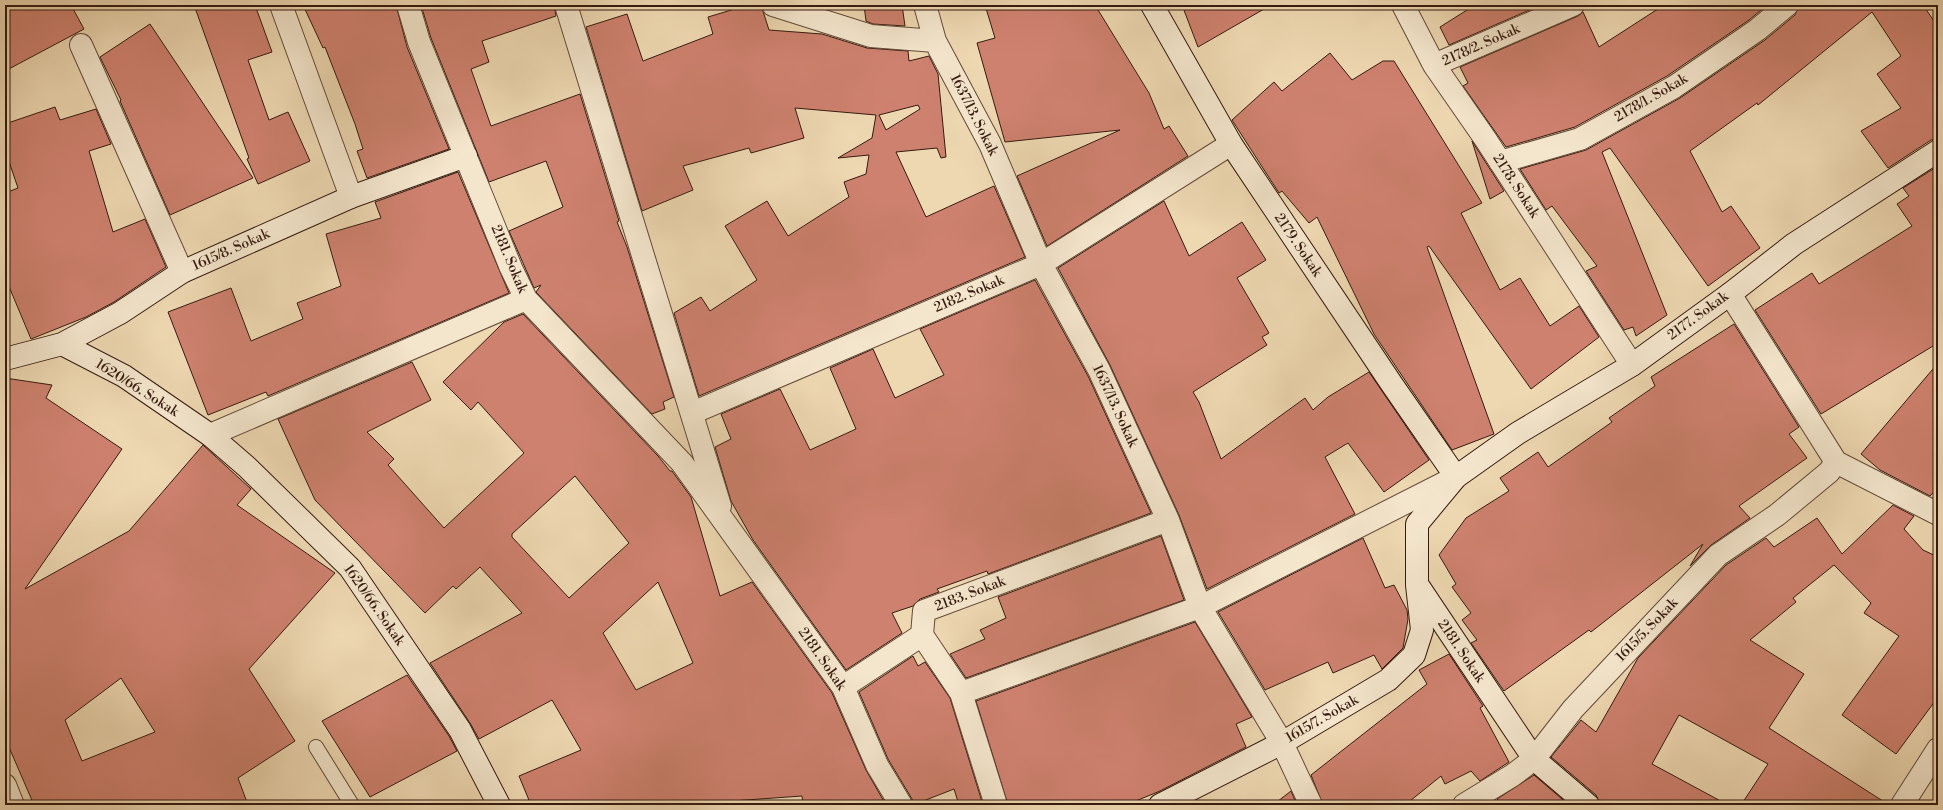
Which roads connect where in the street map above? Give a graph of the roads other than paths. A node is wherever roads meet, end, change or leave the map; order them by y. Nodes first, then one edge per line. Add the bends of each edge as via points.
1 (281, 5) edge
2 (408, 5) edge
3 (566, 5) edge
4 (773, 5) edge
5 (925, 5) edge
6 (1152, 5) edge
7 (1403, 5) edge
8 (1573, 5) edge
9 (1787, 5) edge
10 (935, 42) junction
11 (81, 45) dead end
12 (1434, 65) junction
13 (1231, 144) junction
14 (1938, 151) edge
15 (466, 156) junction
16 (1500, 162) junction
17 (351, 197) junction
18 (1041, 264) junction
19 (182, 272) junction
20 (1730, 294) junction
21 (526, 300) junction
22 (62, 344) junction
23 (5, 359) edge
24 (1632, 365) junction
25 (692, 414) junction
26 (210, 435) junction
27 (1836, 462) junction
28 (1456, 477) junction
29 (1938, 514) edge
30 (1168, 520) junction
31 (725, 524) junction
32 (1417, 585) junction
33 (1200, 607) junction
34 (922, 635) junction
35 (843, 687) junction
36 (961, 693) junction
37 (1282, 742) junction
38 (316, 747) dead end
39 (1938, 749) edge
40 (1534, 759) junction
41 (5, 785) edge
42 (13, 805) edge
43 (352, 805) edge
44 (499, 805) edge
45 (900, 805) edge
46 (996, 805) edge
47 (1160, 805) edge
48 (1311, 805) edge
49 (1464, 805) edge
50 (1588, 805) edge
51 (1902, 805) edge

1 - 17 street
2 - 15 street, 2181. Sokak via 419,42
3 - 25 street, 2181. Sokak
4 - 10 street via 871,36
5 - 10 street, 1637/13. Sokak
6 - 13 street, 2179. Sokak
7 - 12 street, 2178. Sokak
8 - 12 street, 2178/2. Sokak
9 - 16 street, 2178/1. Sokak via 1757,30 1674,87 1580,139
10 - 18 street, 1637/13. Sokak via 990,144
11 - 19 street
12 - 16 street, 2178. Sokak
13 - 18 street, 2182. Sokak
13 - 28 street, 2179. Sokak
14 - 20 street, 2177. Sokak via 1794,244
15 - 17 street, 1615/8. Sokak
15 - 21 street, 2181. Sokak
16 - 24 street, 2178. Sokak
17 - 19 street, 1615/8. Sokak
18 - 25 street, 2182. Sokak
18 - 30 street, 1637/13. Sokak via 1099,370
19 - 22 street, 1615/8. Sokak via 120,313
20 - 24 street, 2177. Sokak
20 - 27 street
21 - 26 street
21 - 31 street, 2181. Sokak via 682,463
22 - 23 street, 1615/8. Sokak
22 - 26 street, 1620/66. Sokak via 124,376
24 - 28 street, 2177. Sokak via 1518,433
25 - 31 street, 2181. Sokak
26 - 44 street, 1620/66. Sokak via 247,467 350,568 460,730
27 - 29 street
27 - 40 street, 1615/5. Sokak via 1829,472 1777,515 1718,555 1573,709
28 - 32 street via 1417,524
28 - 33 street
30 - 33 street, 1637/13. Sokak
30 - 34 street, 2183. Sokak via 924,611
31 - 35 street, 2181. Sokak
32 - 37 street, 1615/7. Sokak via 1422,630 1414,655 1388,680
32 - 40 street, 2181. Sokak
33 - 36 street
33 - 37 street, 1637/13. Sokak
34 - 35 street
34 - 36 street
35 - 45 street, 2181. Sokak via 876,765
36 - 46 street
37 - 47 street, 1615/7. Sokak
37 - 48 street, 1637/13. Sokak
38 - 43 lane
39 - 51 street
40 - 49 street, 1615/5. Sokak
40 - 50 street, 2181. Sokak
41 - 42 street

